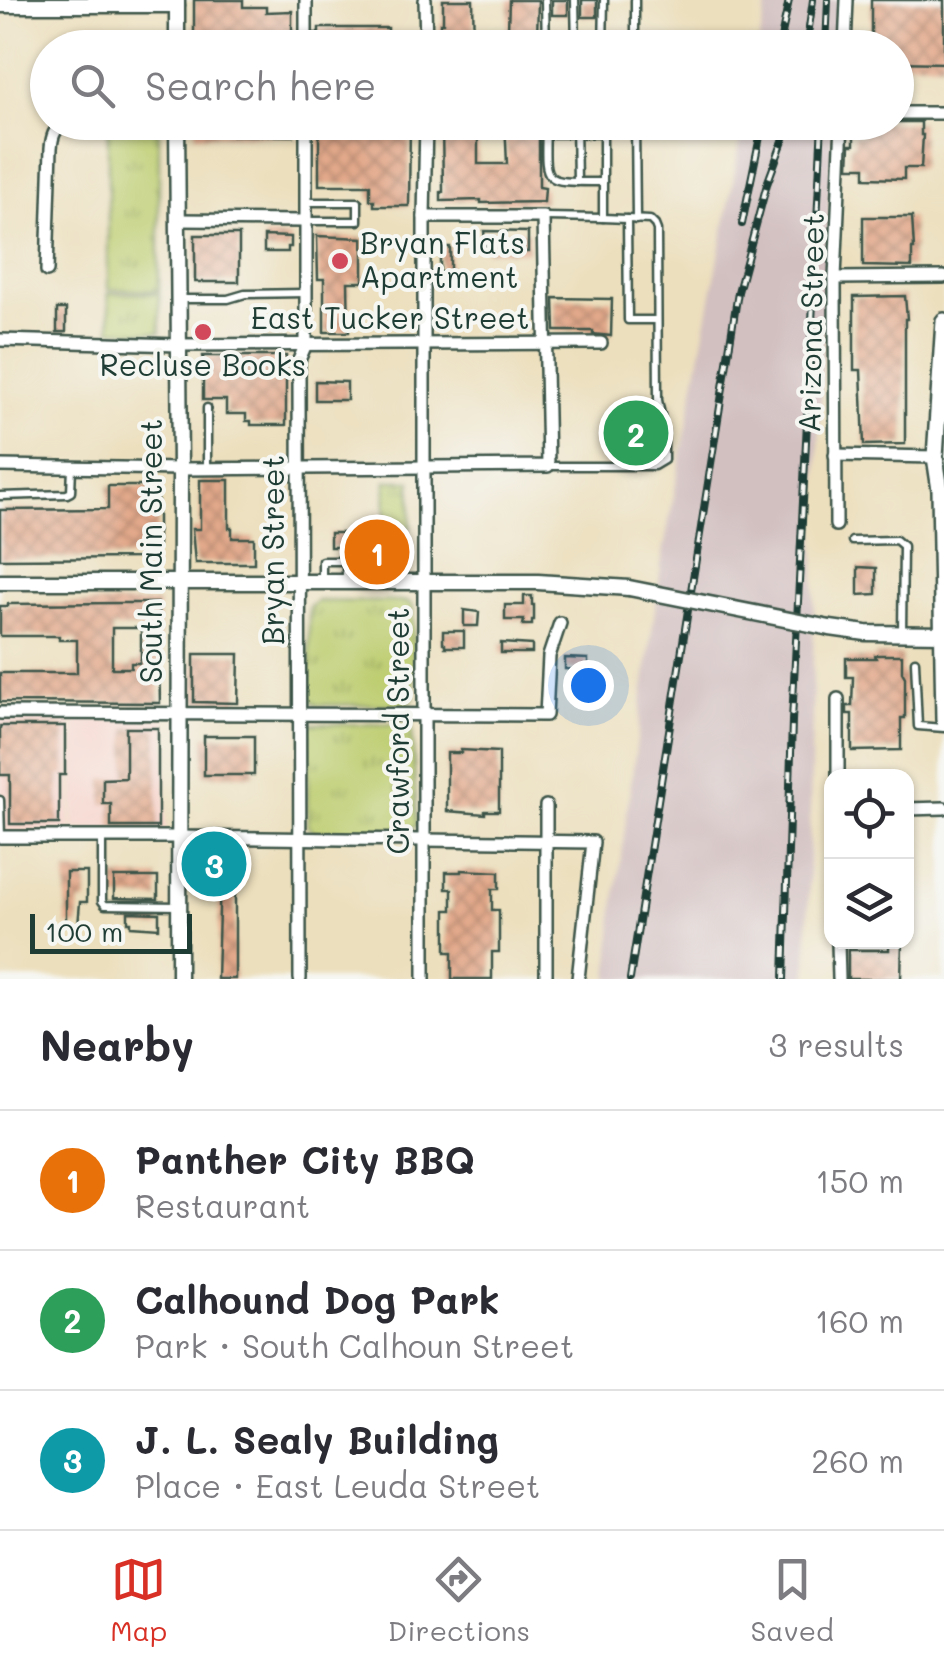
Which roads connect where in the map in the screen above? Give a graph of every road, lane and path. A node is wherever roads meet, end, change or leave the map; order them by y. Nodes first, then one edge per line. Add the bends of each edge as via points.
1 (306, 0) edge
2 (425, 0) edge
3 (545, 0) edge
4 (575, 0) edge
5 (604, 0) edge
6 (635, 0) edge
7 (847, 0) edge
8 (82, 2) edge
9 (176, 3) edge
10 (0, 5) edge
11 (177, 30) edge
12 (306, 30) edge
13 (426, 30) edge
14 (546, 30) edge
15 (576, 30) edge
16 (604, 30) edge
17 (635, 30) edge
18 (846, 30) edge
19 (914, 113) edge
20 (944, 113) edge
21 (52, 140) edge
22 (177, 140) edge
23 (306, 140) edge
24 (426, 140) edge
25 (546, 140) edge
26 (576, 140) edge
27 (603, 140) edge
28 (635, 140) edge
29 (841, 140) edge
30 (576, 182) junction
31 (603, 182) junction
32 (306, 202) junction
33 (424, 217) junction
34 (544, 218) junction
35 (603, 218) junction
36 (178, 220) junction
37 (632, 220) junction
38 (305, 221) junction
39 (48, 271) dead end
40 (944, 277) edge
41 (835, 278) junction
42 (306, 292) junction
43 (178, 300) junction
44 (658, 320) junction
45 (944, 321) edge
46 (0, 340) edge
47 (424, 342) junction
48 (544, 343) junction
49 (602, 343) dead end
50 (178, 344) junction
51 (306, 344) junction
52 (207, 408) dead end
53 (835, 455) junction
54 (935, 456) junction
55 (0, 466) edge
56 (548, 466) junction
57 (72, 467) junction
58 (426, 467) junction
59 (208, 468) junction
60 (298, 468) junction
61 (180, 469) junction
62 (0, 496) edge
63 (836, 525) dead end
64 (852, 541) dead end
65 (180, 580) junction
66 (298, 580) junction
67 (425, 581) junction
68 (0, 582) edge
69 (560, 623) dead end
70 (902, 634) junction
71 (944, 634) edge
72 (915, 661) dead end
73 (838, 699) dead end
74 (180, 712) junction
75 (0, 713) edge
76 (300, 713) junction
77 (424, 714) junction
78 (944, 720) edge
79 (944, 728) edge
80 (838, 769) edge
81 (0, 800) edge
82 (546, 806) dead end
83 (944, 808) edge
84 (914, 809) edge
85 (0, 837) edge
86 (180, 837) junction
87 (102, 838) junction
88 (300, 839) junction
89 (424, 840) junction
90 (546, 841) junction
91 (179, 906) junction
92 (838, 949) edge
93 (178, 979) edge
94 (300, 979) edge
95 (424, 979) edge
96 (546, 979) edge
97 (578, 979) edge
98 (838, 979) edge

1 - 12 street
2 - 13 street
3 - 14 lane
4 - 15 lane
5 - 16 lane
6 - 17 lane
7 - 18 street
8 - 9 street
8 - 10 street
9 - 11 street
19 - 20 street
21 - 39 street
22 - 36 street, South Main Street
23 - 32 street, Bryan Street
24 - 33 street, Crawford Street
25 - 30 lane via 548,174
26 - 30 lane
27 - 31 lane
28 - 37 lane
29 - 41 street, Arizona Street
30 - 31 lane
31 - 35 lane
32 - 38 street, Bryan Street
32 - 38 lane via 358,202 358,222
33 - 34 street
33 - 47 street, Crawford Street
34 - 35 lane
34 - 48 street
35 - 37 lane
36 - 38 street
36 - 43 street, South Main Street
37 - 44 lane via 650,220 657,230
37 - 44 lane via 628,320
38 - 42 street, Bryan Street
40 - 41 street
41 - 53 street, Arizona Street
42 - 43 lane
42 - 51 street, Bryan Street
43 - 50 street, South Main Street
44 - 56 lane via 664,460 654,466
45 - 54 main road
46 - 50 street, East Tucker Street
47 - 48 street, East Tucker Street
47 - 51 street, East Tucker Street
47 - 58 street, Crawford Street
48 - 49 street, East Tucker Street
48 - 56 street
50 - 51 street, East Tucker Street
50 - 61 street, South Main Street
51 - 60 street, Bryan Street
52 - 59 lane
53 - 54 street
53 - 63 street, Arizona Street
54 - 71 main road
55 - 57 street
56 - 58 street
57 - 61 street
57 - 62 lane via 67,494
58 - 60 street
58 - 67 street, Crawford Street
59 - 60 street
59 - 61 street
60 - 66 street, Bryan Street
61 - 65 street, South Main Street
64 - 70 lane via 896,540 903,546
65 - 66 street
65 - 68 street
65 - 74 street, South Main Street
66 - 67 street
66 - 76 street, Bryan Street
67 - 70 street, bridge via 629,588 830,628
67 - 77 street, Crawford Street
69 - 77 street via 548,656 546,715
70 - 71 street
71 - 78 main road
72 - 79 lane via 918,726
73 - 80 street
74 - 75 street via 136,707
74 - 76 street
74 - 86 street, South Main Street
76 - 77 street
76 - 88 street, Bryan Street
77 - 89 street, Crawford Street
81 - 85 lane
82 - 90 street
83 - 84 street
85 - 87 street
86 - 87 street
86 - 88 street
86 - 91 street, South Main Street
87 - 91 lane via 105,905
88 - 89 street
88 - 94 street, Bryan Street
89 - 90 street
89 - 95 street, Crawford Street
90 - 96 street
90 - 97 street via 593,842
91 - 93 street, South Main Street
92 - 98 street

